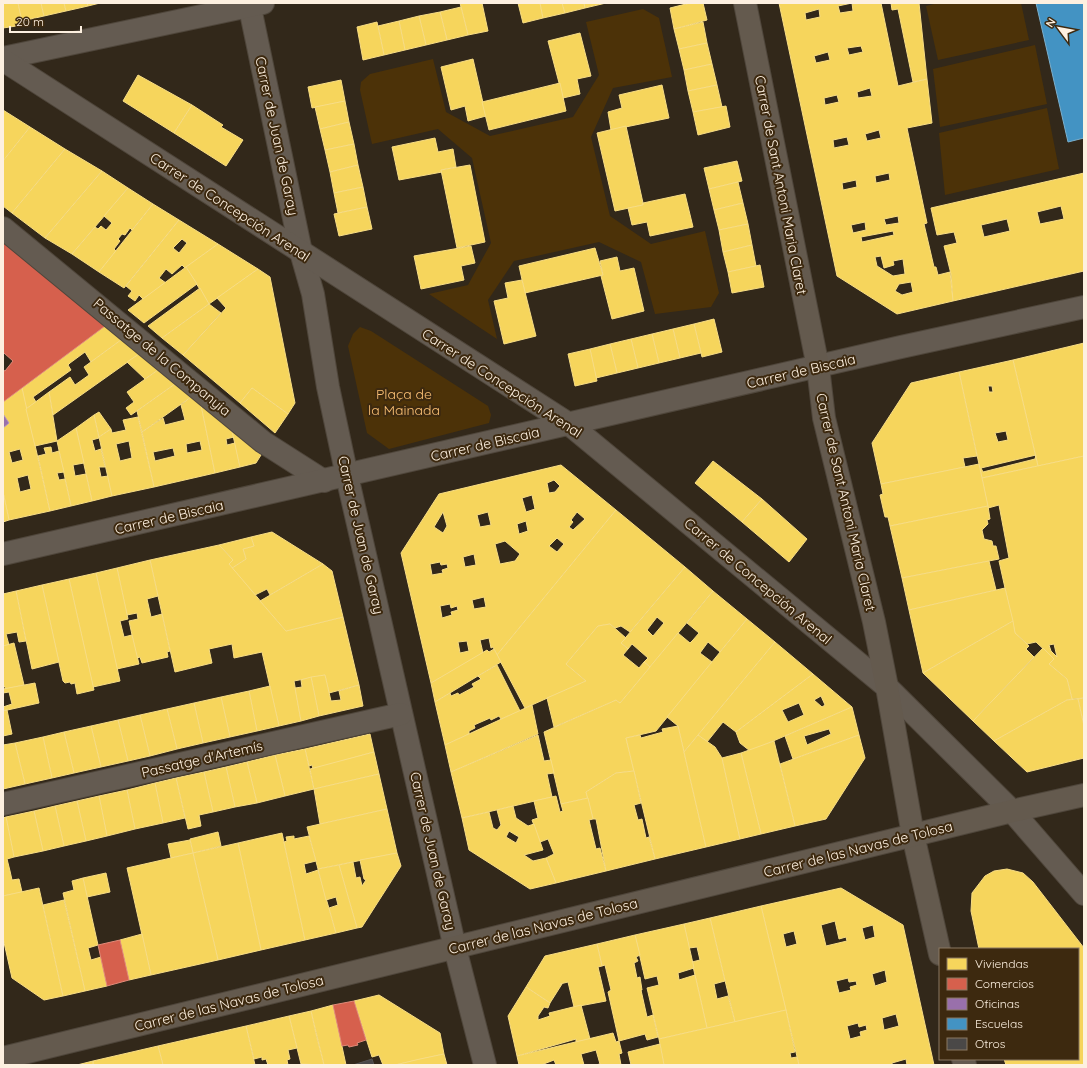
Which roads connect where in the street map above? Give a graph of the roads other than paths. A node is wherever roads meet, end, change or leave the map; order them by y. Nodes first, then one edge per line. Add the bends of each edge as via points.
1 (745, 3) edge
2 (254, 4) edge
3 (3, 59) edge
4 (3, 228) edge
5 (301, 252) junction
6 (1084, 307) edge
7 (818, 367) junction
8 (569, 424) junction
9 (347, 476) junction
10 (324, 481) junction
11 (3, 554) edge
12 (887, 687) junction
13 (401, 714) junction
14 (1084, 795) edge
15 (3, 804) edge
16 (1012, 811) junction
17 (913, 835) junction
18 (1084, 894) edge
19 (455, 948) junction
20 (939, 950) edge
21 (3, 1058) edge
22 (485, 1065) edge

1 - 7 main road, Carrer de Sant Antoni Maria Claret
2 - 3 street
2 - 5 street, Carrer de Juan de Garay
3 - 5 street, Carrer de Concepción Arenal
4 - 10 street, Passatge de la Companyia via 263,442
5 - 8 street, Carrer de Concepción Arenal
5 - 9 street, Carrer de Juan de Garay via 314,294 328,387
6 - 7 street, Carrer de Biscaia
7 - 8 street, Carrer de Biscaia
7 - 12 main road, Carrer de Sant Antoni Maria Claret via 824,418 874,622
8 - 9 street, Carrer de Biscaia
8 - 12 street, Carrer de Concepción Arenal
9 - 10 street, Carrer de Biscaia
9 - 13 street, Carrer de Juan de Garay
10 - 11 street, Carrer de Biscaia
12 - 16 street, Carrer de Concepción Arenal
12 - 17 main road, Carrer de Sant Antoni Maria Claret
13 - 15 street, Passatge d'Artemís
13 - 19 street, Carrer de Juan de Garay
14 - 16 main road, Carrer de las Navas de Tolosa
16 - 17 main road, Carrer de las Navas de Tolosa
16 - 18 street, Carrer de Concepción Arenal
17 - 19 main road, Carrer de las Navas de Tolosa
17 - 20 main road, Carrer de Sant Antoni Maria Claret
19 - 21 main road, Carrer de las Navas de Tolosa
19 - 22 street, Carrer de Juan de Garay

